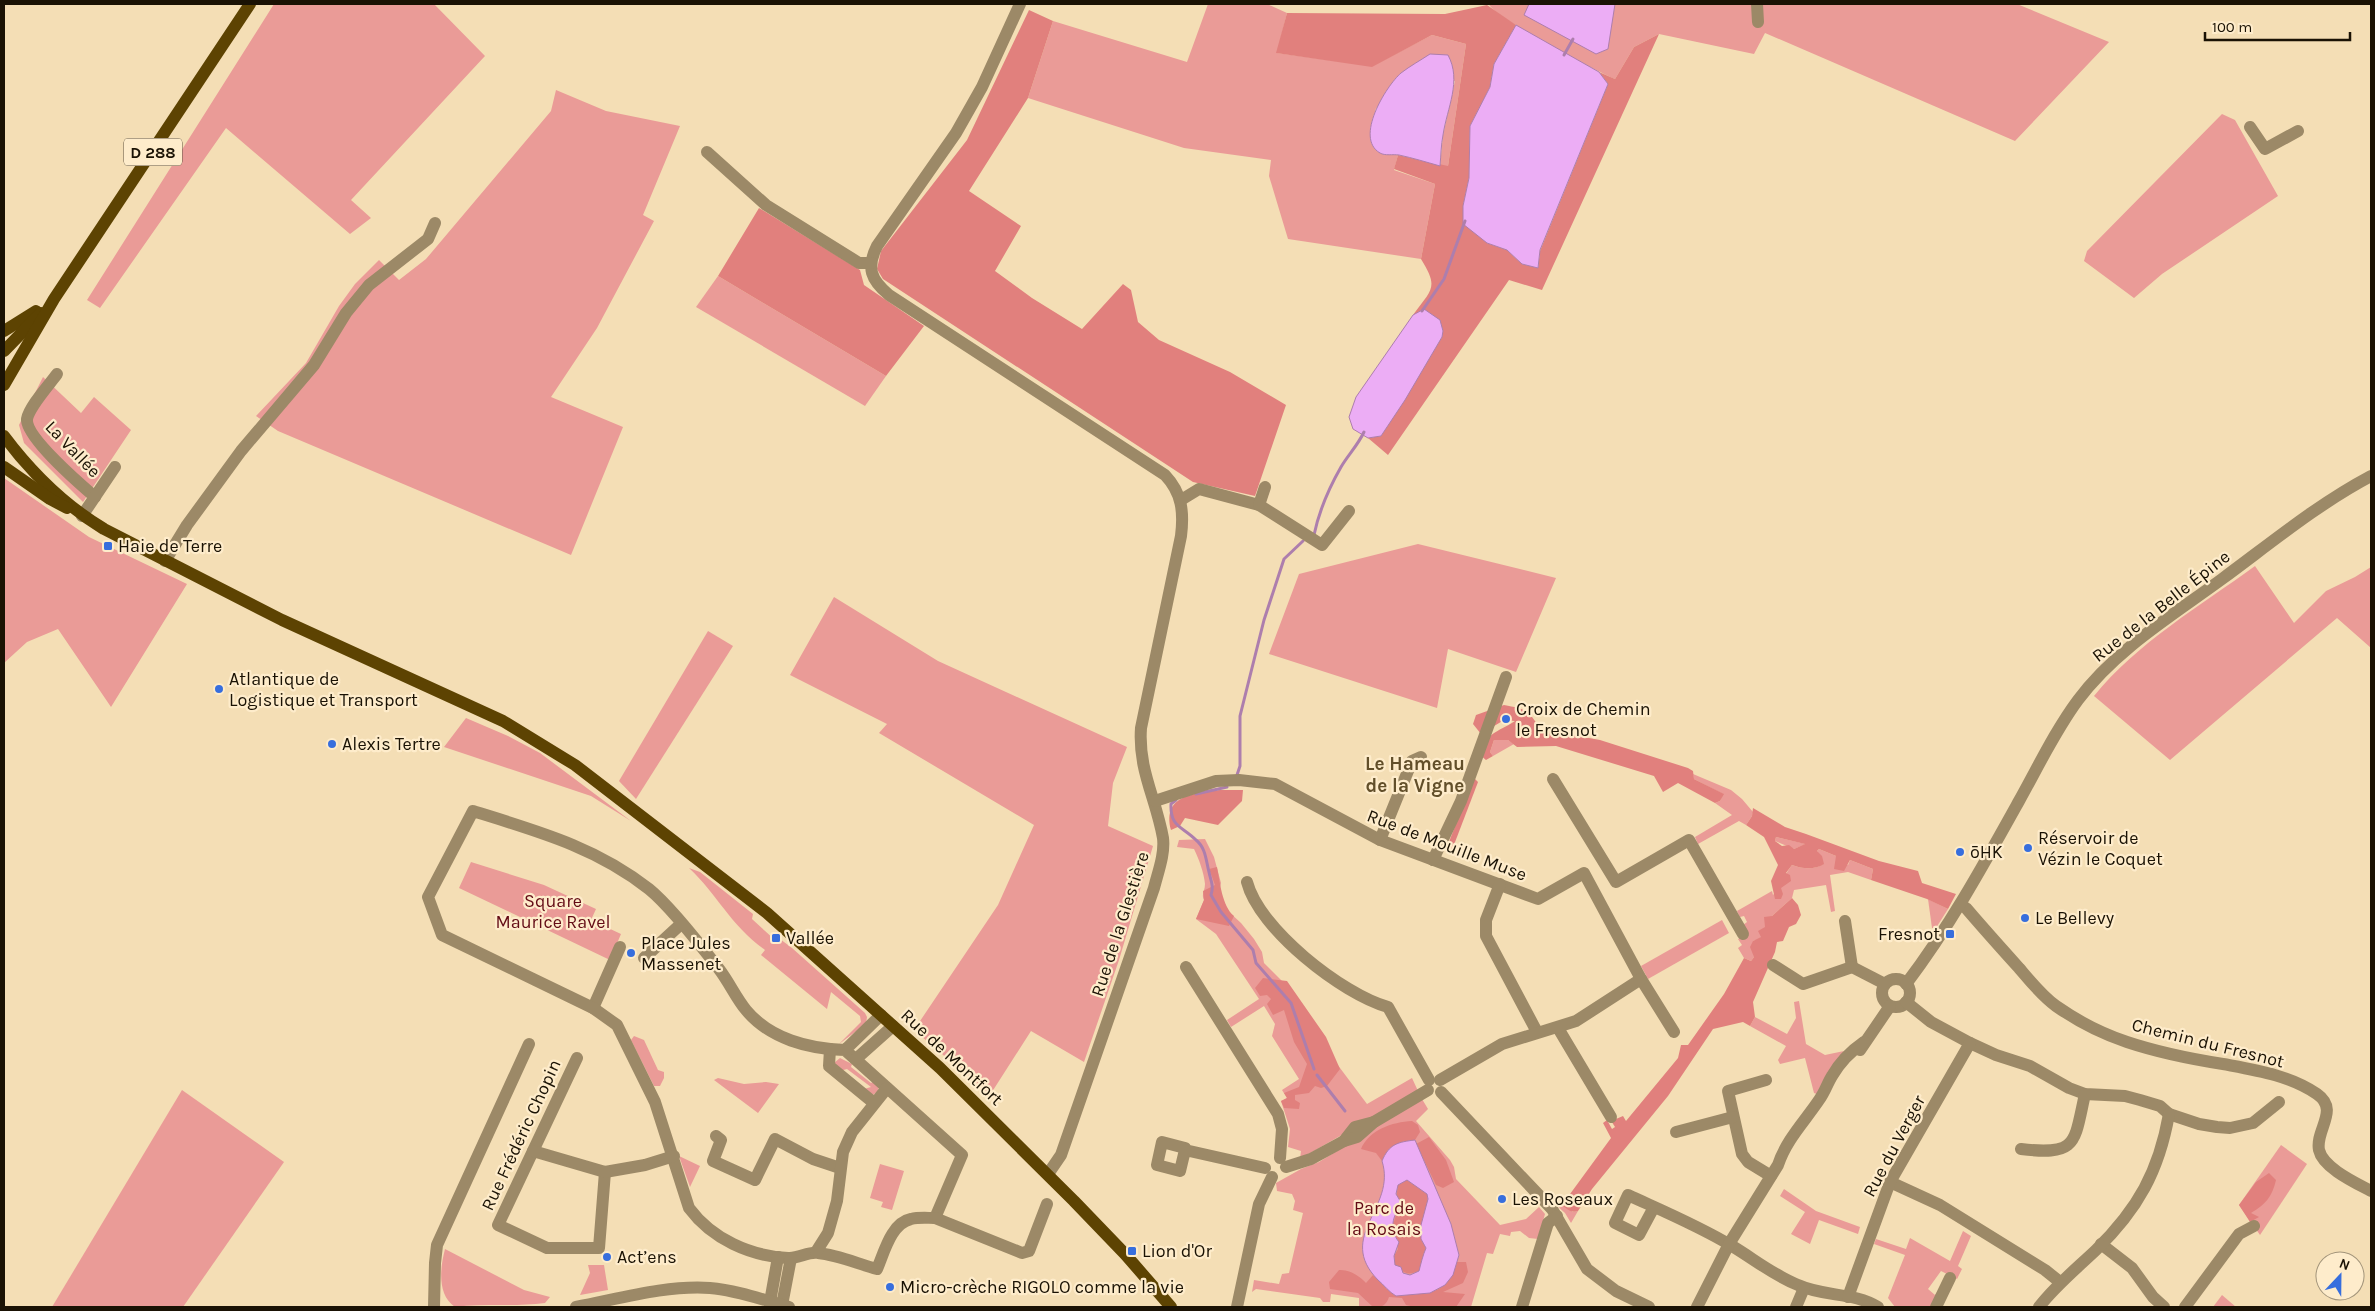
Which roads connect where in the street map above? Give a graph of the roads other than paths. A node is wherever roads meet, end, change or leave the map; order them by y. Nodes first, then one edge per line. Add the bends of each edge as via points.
1 (250, 4) edge
2 (1020, 4) edge
3 (1757, 4) edge
4 (1758, 22) dead end
5 (2250, 127) dead end
6 (2298, 131) dead end
7 (707, 152) dead end
8 (435, 222) dead end
9 (870, 263) junction
10 (54, 299) junction
11 (4, 331) edge
12 (4, 351) edge
13 (57, 374) dead end
14 (4, 384) edge
15 (4, 436) edge
16 (4, 467) edge
17 (114, 467) dead end
18 (2371, 476) edge
19 (1265, 488) dead end
20 (95, 497) junction
21 (1181, 500) junction
22 (1259, 505) junction
23 (1349, 511) dead end
24 (80, 515) junction
25 (165, 561) junction
26 (1506, 677) dead end
27 (1421, 757) dead end
28 (1553, 778) dead end
29 (1154, 801) junction
30 (1380, 840) junction
31 (1433, 860) junction
32 (1604, 862) junction
33 (1584, 873) junction
34 (1246, 882) dead end
35 (1616, 882) junction
36 (1500, 884) junction
37 (1596, 893) junction
38 (1960, 905) junction
39 (1845, 921) dead end
40 (681, 924) junction
41 (1743, 934) dead end
42 (620, 947) dead end
43 (644, 958) dead end
44 (1773, 965) dead end
45 (1186, 967) dead end
46 (1852, 968) junction
47 (1642, 979) junction
48 (1885, 984) junction
49 (1906, 984) junction
50 (1906, 1002) junction
51 (1890, 1006) junction
52 (593, 1008) junction
53 (881, 1015) junction
54 (893, 1026) junction
55 (1558, 1028) junction
56 (1537, 1032) junction
57 (1674, 1032) dead end
58 (1970, 1043) junction
59 (529, 1044) dead end
60 (830, 1050) junction
61 (845, 1050) junction
62 (577, 1058) dead end
63 (856, 1059) junction
64 (1766, 1080) dead end
65 (1435, 1085) junction
66 (887, 1088) junction
67 (2085, 1094) junction
68 (2279, 1102) dead end
69 (874, 1103) junction
70 (2169, 1114) junction
71 (1611, 1117) dead end
72 (1733, 1117) junction
73 (1676, 1132) dead end
74 (716, 1136) dead end
75 (1185, 1150) dead end
76 (2021, 1150) dead end
77 (533, 1151) junction
78 (674, 1156) junction
79 (1283, 1163) junction
80 (840, 1168) junction
81 (1774, 1170) junction
82 (605, 1172) junction
83 (1269, 1172) junction
84 (1048, 1174) junction
85 (1890, 1182) junction
86 (2371, 1191) edge
87 (1047, 1204) dead end
88 (1654, 1207) dead end
89 (1557, 1216) junction
90 (935, 1218) junction
91 (2254, 1226) dead end
92 (1729, 1244) junction
93 (2101, 1244) junction
94 (816, 1252) junction
95 (784, 1258) junction
96 (1950, 1278) dead end
97 (2060, 1282) junction
98 (1804, 1288) junction
99 (1848, 1297) junction
100 (780, 1305) edge
101 (434, 1307) edge
102 (576, 1307) edge
103 (1171, 1307) edge
104 (1236, 1307) edge
105 (1522, 1307) edge
106 (1649, 1307) edge
107 (1697, 1307) edge
108 (1796, 1307) edge
109 (1878, 1307) edge
110 (1936, 1307) edge
111 (2039, 1307) edge
112 (2164, 1307) edge
113 (2185, 1307) edge

1 - 10 main road, D 288
2 - 9 street via 982,87 956,133 877,246
3 - 4 street
5 - 6 street via 2265,149
7 - 9 street via 766,205 859,263
8 - 25 street via 428,239 369,285 346,313 314,365 241,451
9 - 21 street, Rue de la Glestière via 876,285 889,296 1165,475 1174,484
10 - 11 main road
10 - 12 main road, D 288
10 - 14 main road, D 288
13 - 20 street, La Vallée via 27,418 28,427 62,468
15 - 24 main road via 38,475
16 - 24 main road
17 - 20 street, La Vallée
18 - 38 street, Rue de la Belle Épine via 2320,507 2156,628 2091,684 2061,725
19 - 22 street
20 - 24 street, La Vallée
21 - 22 street via 1199,489
21 - 29 street, Rue de la Glestière via 1182,536 1141,735 1144,773
22 - 23 street via 1322,545
24 - 25 main road, Rue de Montfort
25 - 53 main road, Rue de Montfort via 367,661 503,721 575,765 779,923
26 - 31 street via 1461,801
27 - 30 street via 1412,762
28 - 32 street
29 - 30 street, Rue de Mouille Muse via 1216,781 1276,784
29 - 84 street, Rue de la Glestière via 1163,848 1154,888 1061,1155
30 - 31 street, Rue de Mouille Muse
31 - 36 street, Rue de Mouille Muse
32 - 33 street, Rue de Mouille Muse
32 - 35 street
33 - 36 street, Rue de Mouille Muse via 1538,899
33 - 37 street
34 - 65 street via 1261,913 1292,948 1366,1000 1388,1007
35 - 37 street
35 - 41 street via 1689,840
36 - 56 street via 1486,920 1486,936
37 - 47 street
38 - 49 street, Rue de la Belle Épine
38 - 86 street, Chemin du Fresnot via 2055,1006 2126,1042 2268,1073 2304,1087 2321,1098 2327,1115 2318,1149 2325,1161 2338,1172
39 - 46 street
40 - 43 street
40 - 52 street via 651,891 592,852 473,811 428,897 442,935
40 - 60 street via 756,1020 781,1038
42 - 52 street
44 - 46 street via 1803,984
45 - 79 street via 1278,1114
46 - 48 street
47 - 55 street via 1589,1014
47 - 57 street
48 - 49 street via 1896,979
48 - 51 street via 1882,994
49 - 50 street via 1910,994
50 - 51 street via 1897,1007
50 - 58 street via 1931,1022
51 - 81 street via 1864,1042 1850,1051 1831,1076 1826,1090
52 - 78 street via 618,1024 655,1102
53 - 54 main road, Rue de Montfort
53 - 61 street
54 - 63 street
54 - 84 main road, Rue de Montfort via 968,1094
55 - 56 street
55 - 71 street
56 - 65 street via 1502,1044
58 - 67 street via 1996,1056 2030,1066
58 - 85 street, Rue du Verger
59 - 101 street via 437,1245
60 - 61 street
60 - 69 street via 829,1066
61 - 63 street
62 - 77 street, Rue Frédéric Chopin
63 - 66 street
64 - 72 street via 1728,1091
65 - 79 street via 1374,1122 1360,1135 1311,1159
65 - 89 street
66 - 69 street
66 - 90 street via 962,1155
67 - 70 street via 2125,1096 2160,1106
67 - 76 street via 2076,1134 2069,1145 2042,1152
68 - 70 street via 2253,1123 2230,1128 2199,1124
69 - 80 street via 852,1132
70 - 93 street via 2164,1144 2148,1184 2126,1219
72 - 73 street
72 - 81 street via 1742,1154 1748,1162
74 - 80 street via 721,1140 713,1161 755,1180 775,1138 813,1159
75 - 83 street
77 - 82 street
77 - 82 street, Rue Frédéric Chopin via 498,1225 547,1248 599,1248
78 - 82 street
78 - 95 street via 682,1191 698,1220 716,1236 736,1245
79 - 83 street via 1281,1176
79 - 83 street via 1270,1159
80 - 94 street via 837,1201 830,1225
81 - 92 street
83 - 104 street
84 - 103 main road, Rue de Montfort
85 - 97 street via 1940,1205
85 - 99 street, Rue du Verger
87 - 90 street via 1034,1243 1029,1251 1022,1253
88 - 92 street
89 - 105 street via 1548,1223
89 - 106 street via 1587,1269 1616,1292
90 - 94 street via 910,1219 900,1224 877,1269
91 - 113 street via 2240,1234
92 - 98 street via 1767,1270
92 - 107 street
93 - 97 street
93 - 112 street via 2132,1268
94 - 95 street
95 - 100 street
96 - 110 street
97 - 111 street
98 - 99 street
98 - 108 street
99 - 109 street via 1860,1298
100 - 102 street via 724,1291 687,1289 646,1293

